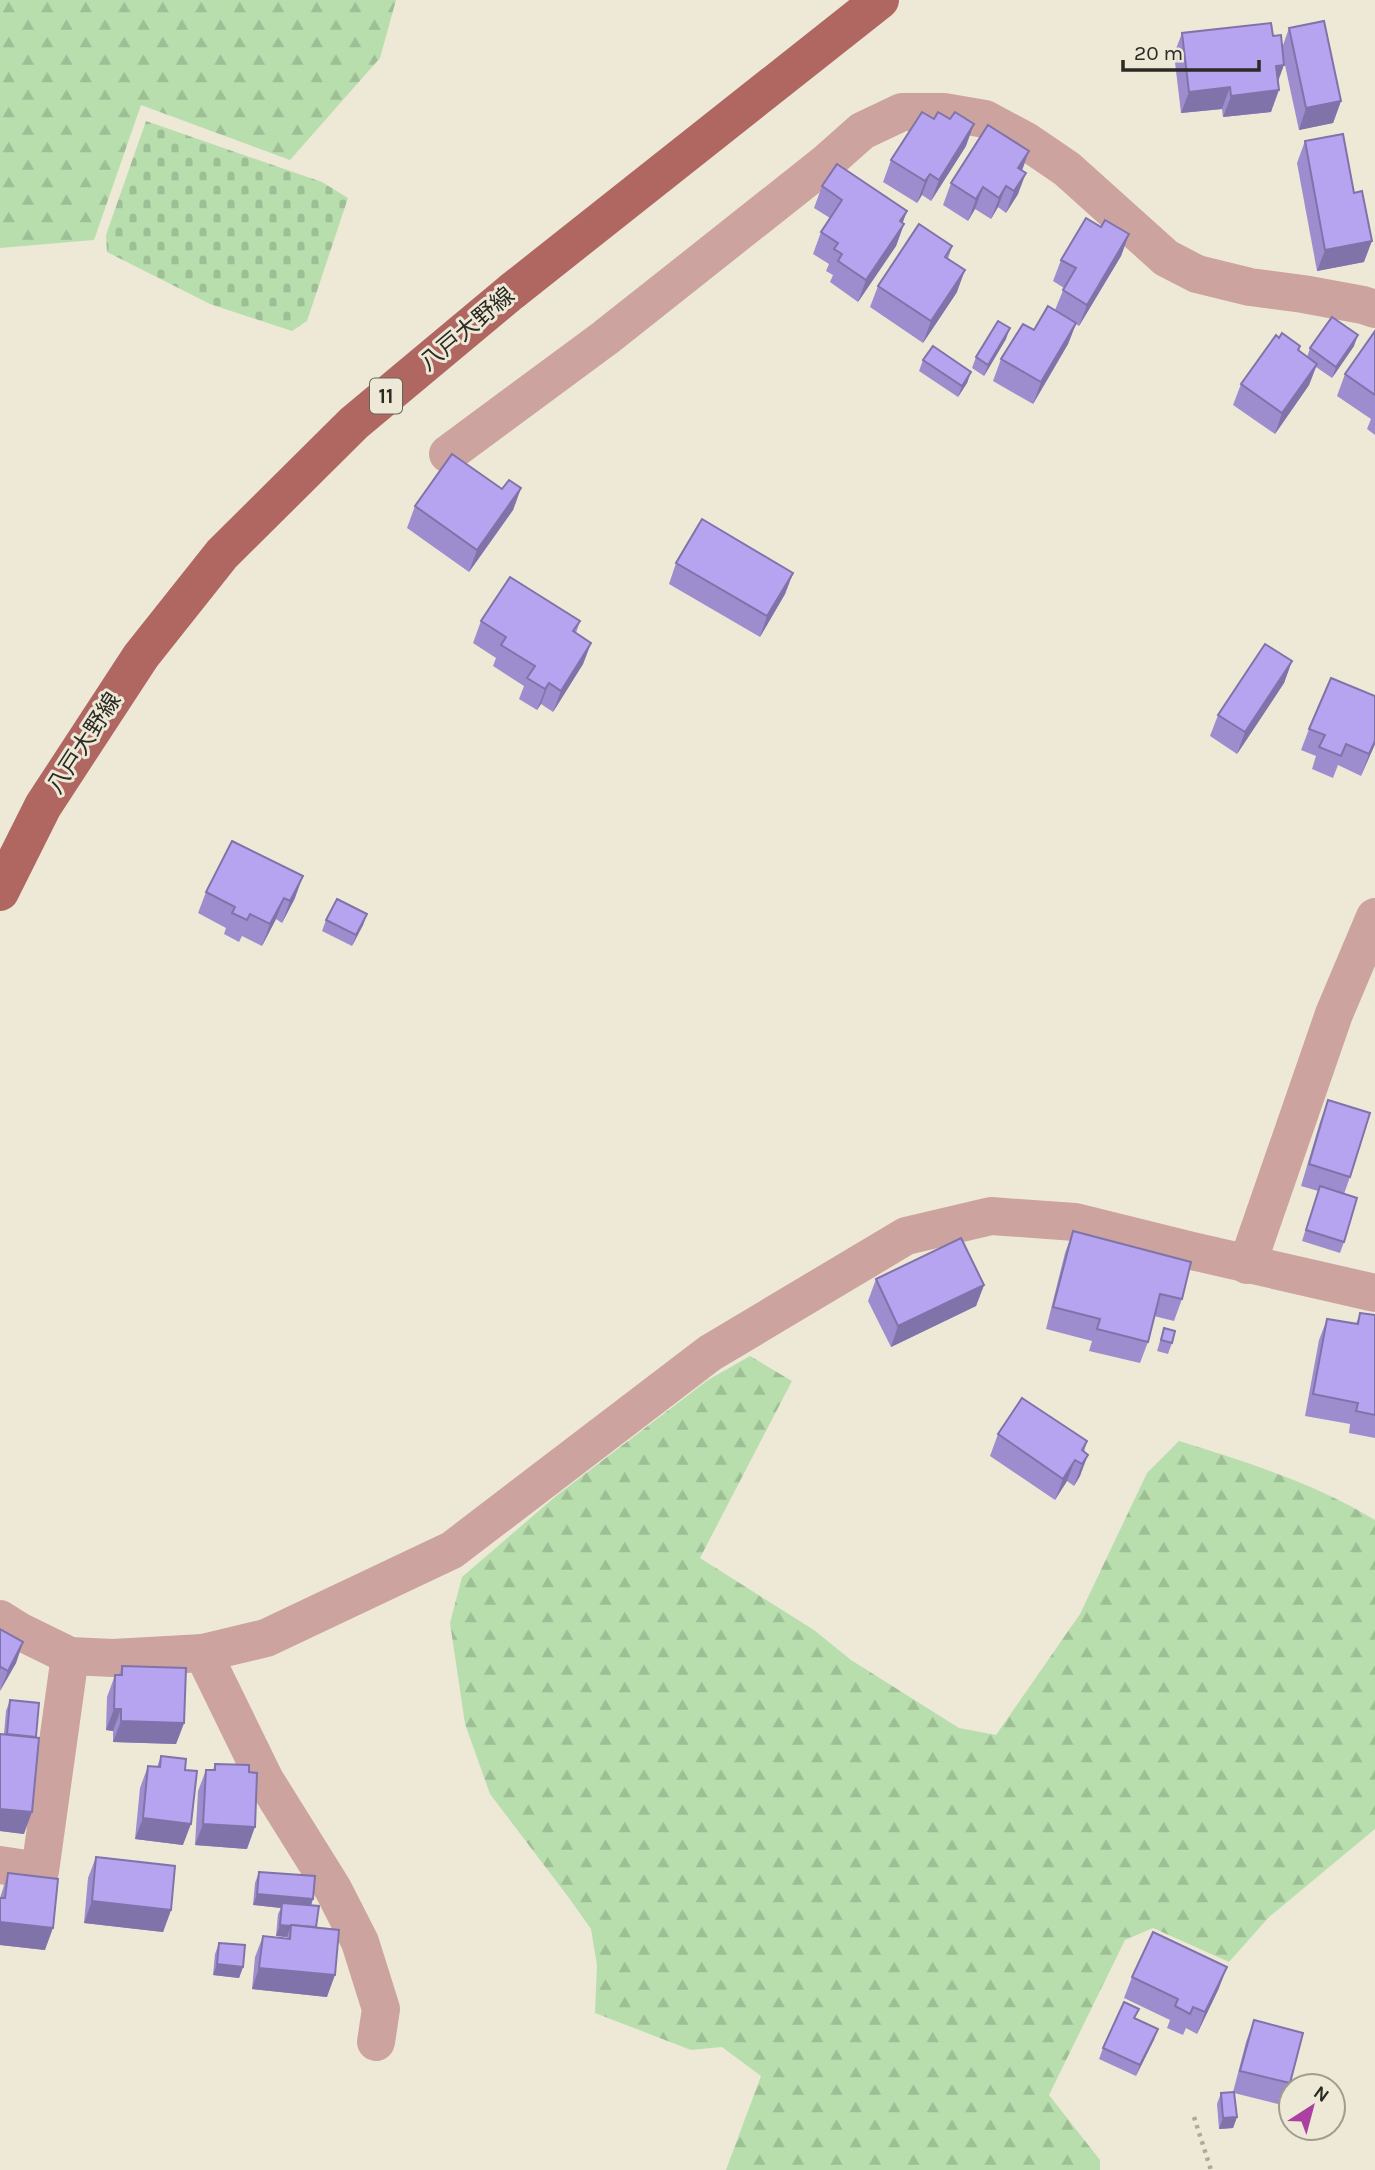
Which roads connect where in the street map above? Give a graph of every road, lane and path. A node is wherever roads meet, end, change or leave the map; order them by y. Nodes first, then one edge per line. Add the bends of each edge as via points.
1 (880, 0) edge
2 (1375, 309) edge
3 (448, 454) edge
4 (0, 892) edge
5 (1375, 917) edge
6 (1247, 1265) junction
7 (1375, 1293) edge
8 (0, 1619) edge
9 (203, 1653) junction
10 (70, 1656) junction
11 (0, 1866) edge
12 (376, 2042) dead end
13 (1194, 2117) dead end
14 (1211, 2170) edge

1 - 4 main road, 八戸大野線 / 11 via 511,292 365,415 222,554 133,668 43,806
2 - 3 street via 1197,274 1166,258 1067,169 1016,136 985,119 944,112 902,112 862,131 605,338
5 - 6 street via 1334,1014
6 - 7 street
6 - 9 street via 1075,1222 991,1216 906,1236 710,1353 452,1550 266,1638
8 - 10 street
9 - 10 street
9 - 12 street via 264,1780 333,1889 360,1942 381,2009
10 - 11 street via 40,1871
13 - 14 path

